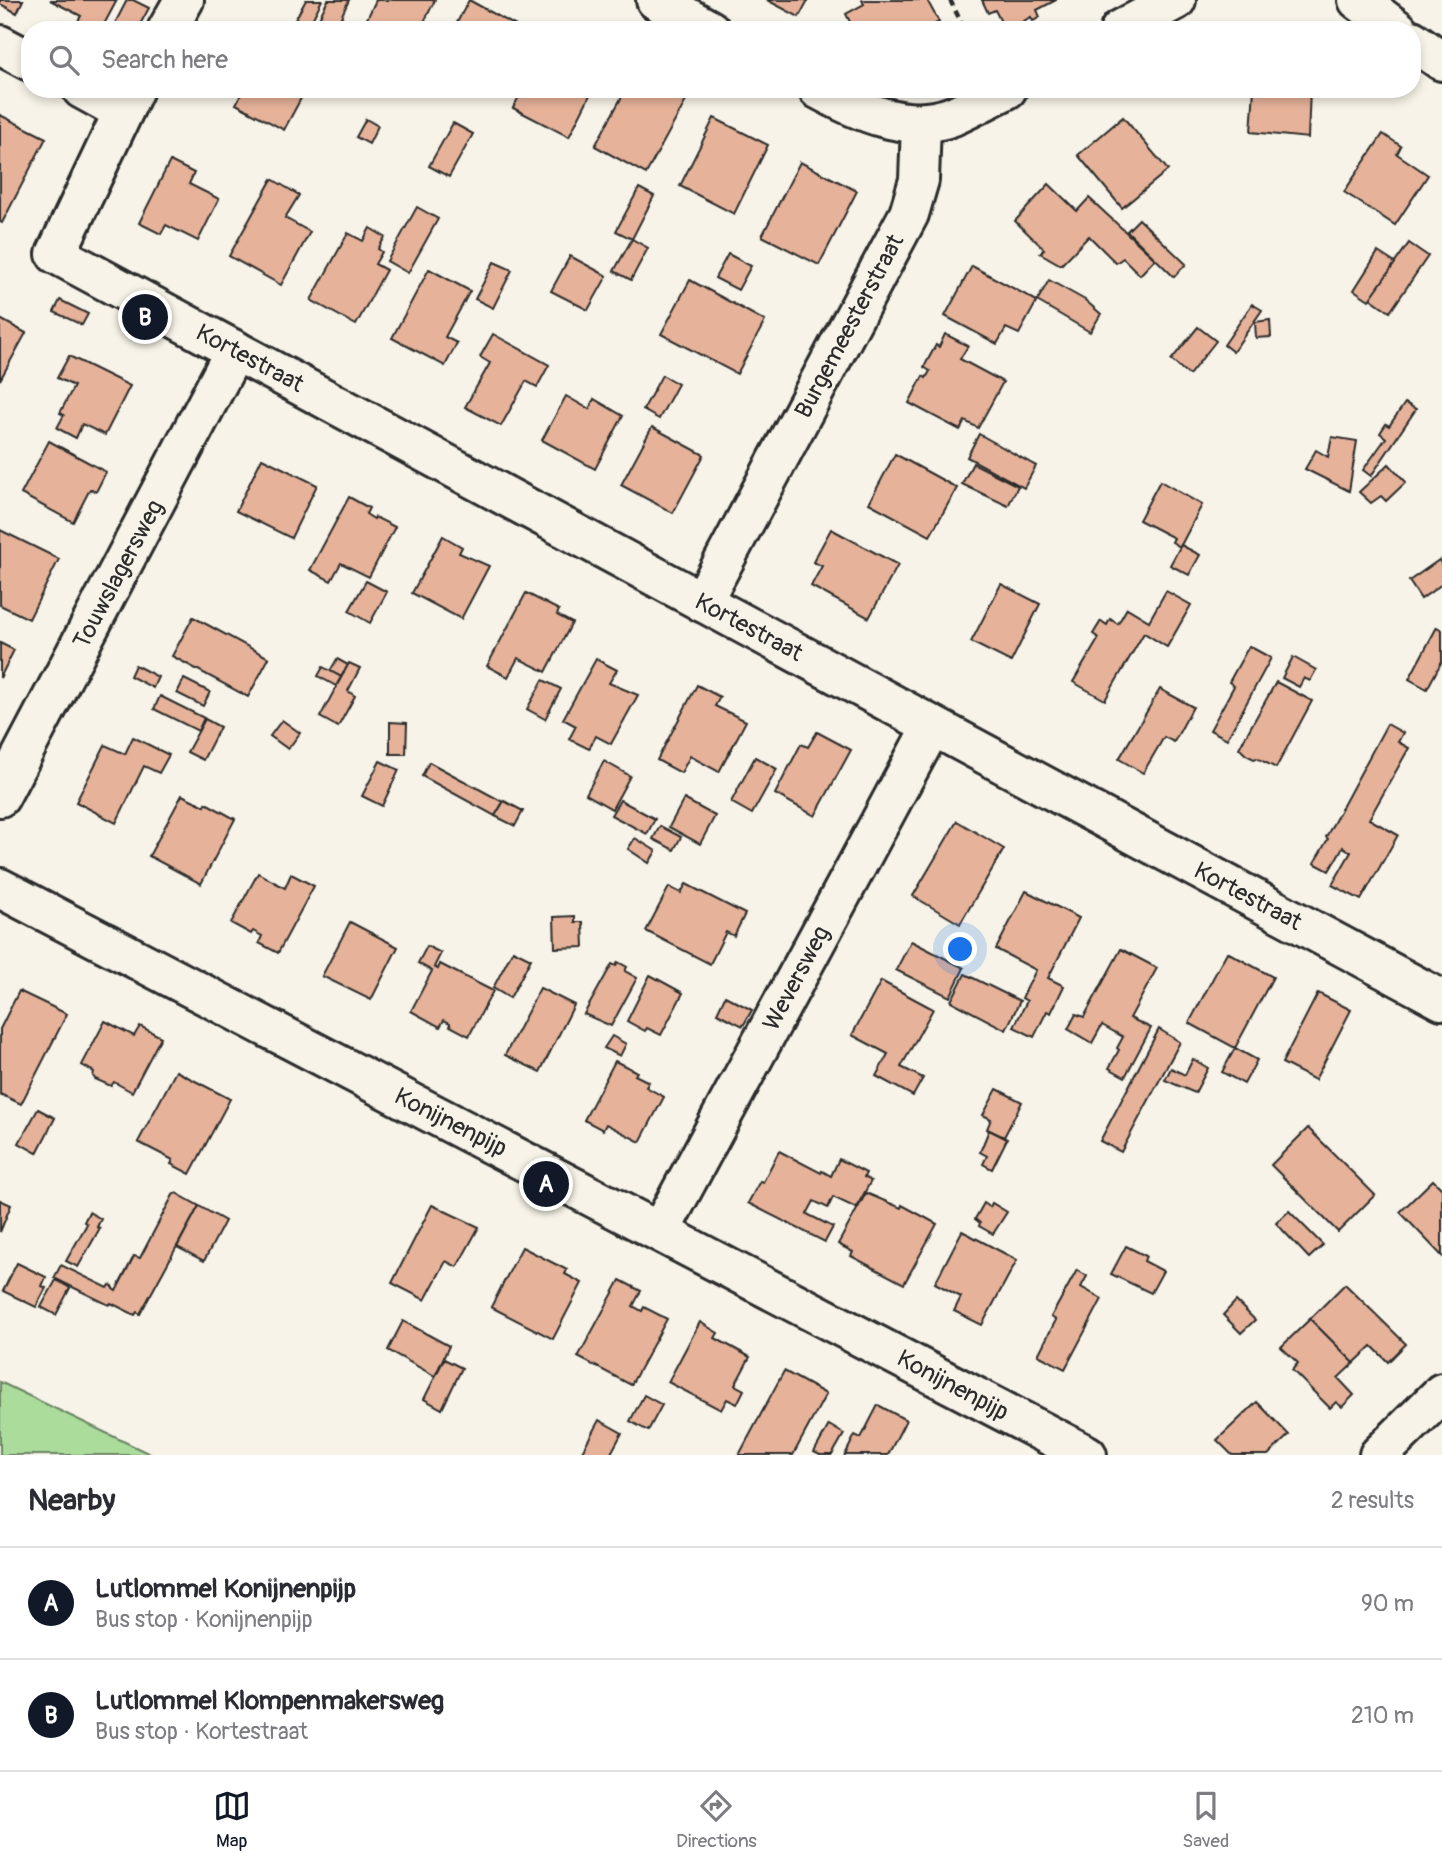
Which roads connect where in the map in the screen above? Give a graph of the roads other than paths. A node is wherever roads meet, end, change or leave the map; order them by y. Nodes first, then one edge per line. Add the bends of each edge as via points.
1 (184, 0) edge
2 (656, 0) edge
3 (1176, 0) edge
4 (1358, 0) edge
5 (172, 21) edge
6 (694, 21) edge
7 (1137, 21) edge
8 (1386, 21) edge
9 (0, 45) edge
10 (1421, 46) edge
11 (21, 56) edge
12 (1442, 61) edge
13 (834, 98) edge
14 (989, 98) edge
15 (128, 100) edge
16 (921, 123) junction
17 (235, 350) junction
18 (702, 602) junction
19 (932, 726) junction
20 (0, 797) edge
21 (0, 888) edge
22 (1442, 1000) edge
23 (660, 1231) junction
24 (1442, 1393) edge
25 (1087, 1455) edge
26 (1379, 1455) edge

1 - 5 street
2 - 6 street
3 - 7 street
4 - 8 street
9 - 11 street
10 - 12 street
13 - 16 street via 872,115
14 - 16 street via 951,117
15 - 17 street, Kortestraat via 56,254
16 - 18 street, Burgemeesterstraat via 919,180 909,214
17 - 18 street, Kortestraat
17 - 20 street, Touwslagersweg
18 - 19 street, Kortestraat
19 - 22 street, Kortestraat
19 - 23 street, Weversweg
21 - 23 street, Konijnenpijp
23 - 25 street, Konijnenpijp
24 - 26 street

